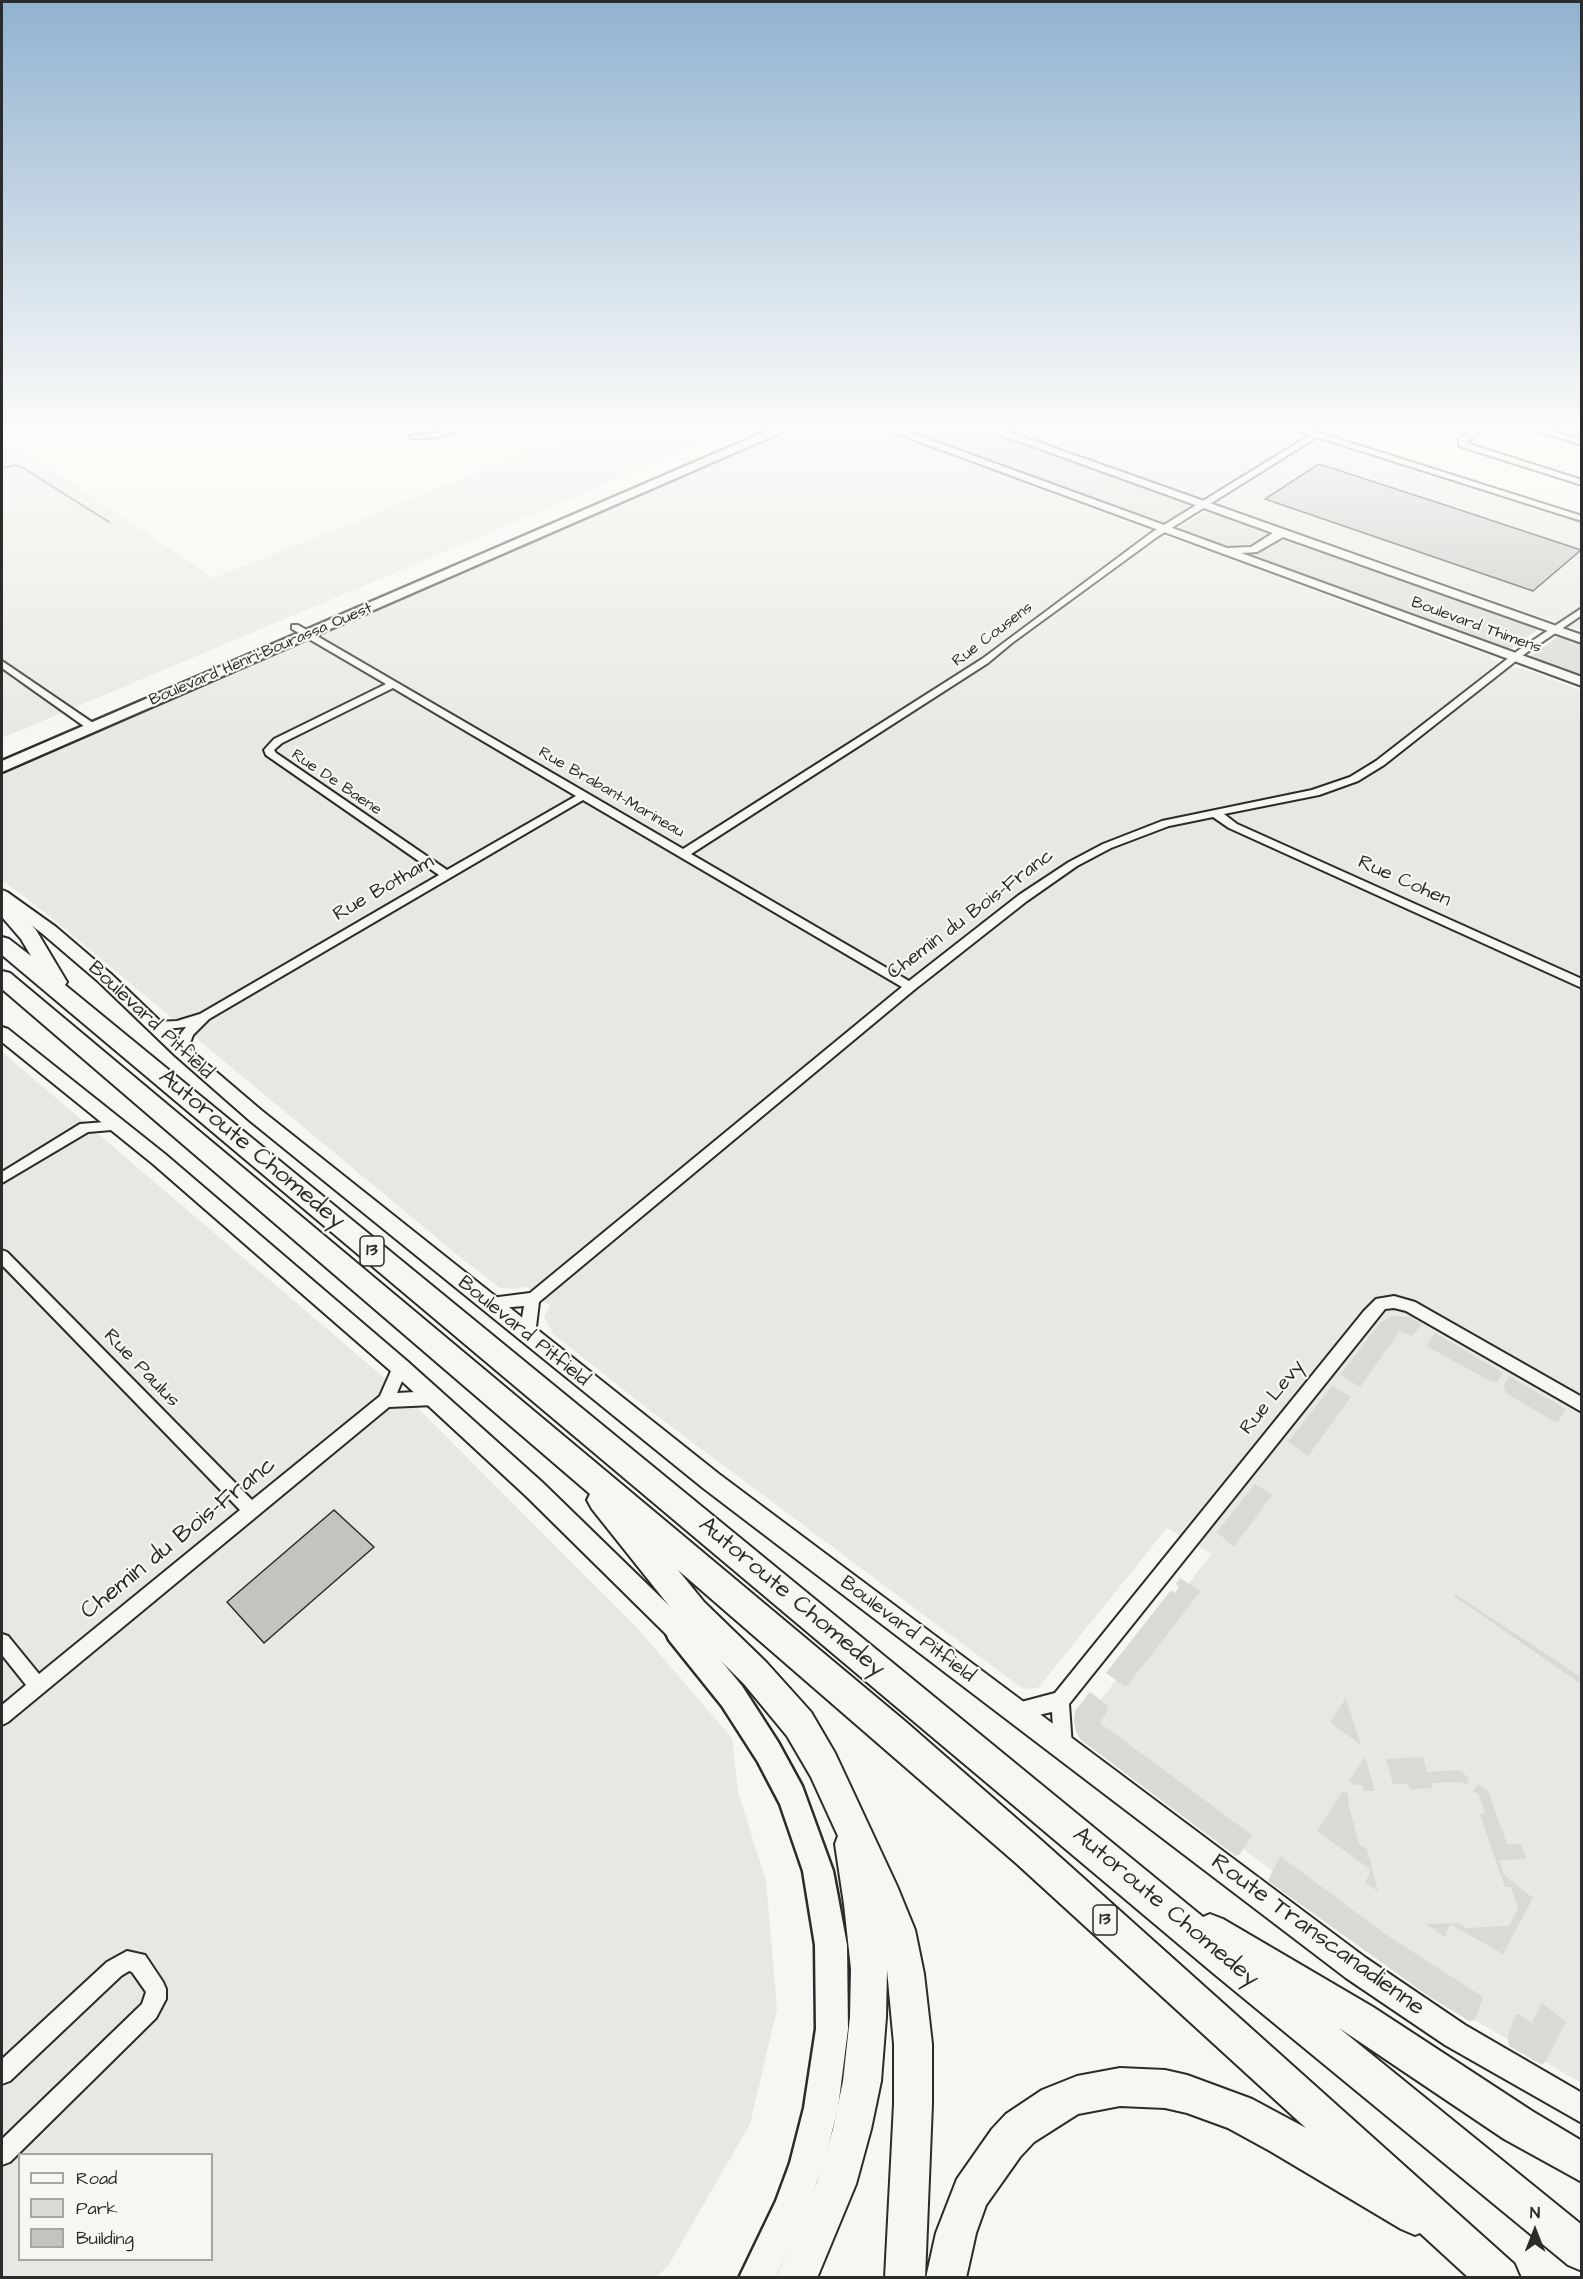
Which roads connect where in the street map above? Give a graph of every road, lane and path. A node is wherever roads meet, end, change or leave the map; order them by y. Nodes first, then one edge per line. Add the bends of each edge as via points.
1 (519, 534) edge
2 (531, 534) edge
3 (1158, 534) edge
4 (1176, 534) edge
5 (1280, 534) edge
6 (1286, 534) edge
7 (1219, 550) junction
8 (1581, 611) edge
9 (1554, 629) junction
10 (301, 631) junction
11 (1581, 639) edge
12 (1514, 658) junction
13 (2, 664) edge
14 (1581, 682) edge
15 (392, 685) junction
16 (86, 723) junction
17 (2, 752) edge
18 (2, 767) edge
19 (583, 796) junction
20 (1214, 812) junction
21 (684, 854) junction
22 (447, 875) junction
23 (2, 895) edge
24 (2, 905) edge
25 (2, 944) edge
26 (3, 979) edge
27 (1581, 984) edge
28 (910, 987) junction
29 (65, 996) junction
30 (205, 1016) junction
31 (155, 1026) junction
32 (2, 1033) edge
33 (181, 1051) junction
34 (92, 1105) junction
35 (118, 1126) junction
36 (85, 1127) junction
37 (2, 1178) edge
38 (2, 1256) edge
39 (532, 1299) junction
40 (488, 1303) junction
41 (527, 1335) junction
42 (400, 1368) junction
43 (434, 1398) junction
44 (386, 1400) junction
45 (1581, 1405) edge
46 (566, 1457) junction
47 (251, 1510) junction
48 (679, 1631) joint
49 (2, 1642) edge
50 (38, 1686) junction
51 (1060, 1701) junction
52 (1016, 1712) junction
53 (2, 1716) edge
54 (1063, 1748) junction
55 (843, 1807) junction
56 (1161, 1904) junction
57 (2, 2073) edge
58 (1581, 2109) edge
59 (2, 2154) edge
60 (1581, 2163) edge
61 (1458, 2240) junction
62 (1581, 2251) edge
63 (757, 2277) edge
64 (796, 2277) edge
65 (905, 2277) edge
66 (946, 2277) edge
67 (1500, 2277) edge

1 - 10 main road, Boulevard Henri-Bourassa Ouest
2 - 10 main road, Boulevard Henri-Bourassa Ouest
3 - 21 street, Rue Cousens via 985,662
4 - 7 main road, Boulevard Thimens
5 - 7 main road via 1253,550
6 - 9 main road, Boulevard Thimens
7 - 12 main road, Boulevard Thimens
8 - 9 street, Chemin du Bois-Franc
9 - 11 main road, Boulevard Thimens
9 - 12 street, Chemin du Bois-Franc
10 - 15 street, Rue Brabant-Marineau
10 - 16 main road, Boulevard Henri-Bourassa Ouest
12 - 14 main road, Boulevard Thimens
12 - 20 street, Chemin du Bois-Franc via 1354,779 1315,793
13 - 16 street
15 - 19 street, Rue Brabant-Marineau
15 - 22 street, Rue De Baene via 278,741 269,750 270,755
16 - 17 main road, Boulevard Henri-Bourassa Ouest
16 - 18 main road, Boulevard Henri-Bourassa Ouest
19 - 21 street, Rue Brabant-Marineau
19 - 22 street, Rue Botham
20 - 27 street, Rue Cohen via 1239,829
20 - 28 street, Chemin du Bois-Franc via 1145,830 1073,864
21 - 28 street, Rue Brabant-Marineau
22 - 30 street, Rue Botham
23 - 31 main road, Boulevard Pitfield via 78,955
24 - 29 highway via 29,935
25 - 29 highway, Autoroute Chomedey / 13
26 - 46 highway, Autoroute Chomedey / 13
28 - 39 street, Chemin du Bois-Franc
29 - 56 highway, Autoroute Chomedey / 13
30 - 31 street, Rue Botham via 177,1025
30 - 33 street, Rue Botham via 187,1033
31 - 33 main road, Boulevard Pitfield
32 - 34 main road
33 - 40 main road, Boulevard Pitfield
34 - 35 main road
34 - 36 street
35 - 36 street
35 - 42 main road
36 - 37 street
38 - 47 street, Rue Paulus
39 - 40 street
39 - 41 street
40 - 41 main road, Boulevard Pitfield
41 - 52 main road, Boulevard Pitfield via 702,1474
42 - 43 main road
42 - 44 street
43 - 44 street
43 - 48 main road via 528,1483
44 - 47 street, Chemin du Bois-Franc
45 - 51 street, Rue Levy via 1410,1305 1381,1303
46 - 55 highway via 693,1612 784,1705 812,1745
46 - 61 highway, Autoroute Chomedey / 13 via 1029,1852
47 - 50 street, Chemin du Bois-Franc
48 - 63 main road via 742,1711 792,1796 811,1847 831,1945 832,2029 821,2108 790,2209
49 - 50 street
50 - 53 street, Chemin du Bois-Franc
51 - 52 street
51 - 54 street
52 - 54 main road, Boulevard Pitfield
54 - 58 main road, Route Transcanadienne via 1385,1989
55 - 64 highway via 866,1933 869,1992 864,2066 842,2165
55 - 65 highway via 897,1930 907,1983 914,2083
56 - 60 highway via 1360,2020
56 - 62 highway, Autoroute Chomedey / 13
57 - 59 street via 114,1969 127,1961 138,1962 156,1989 156,1999 148,2011
61 - 66 highway via 1238,2113 1187,2094 1120,2086 1056,2104 1020,2128 1006,2143 971,2193
61 - 67 highway, Autoroute Chomedey / 13

